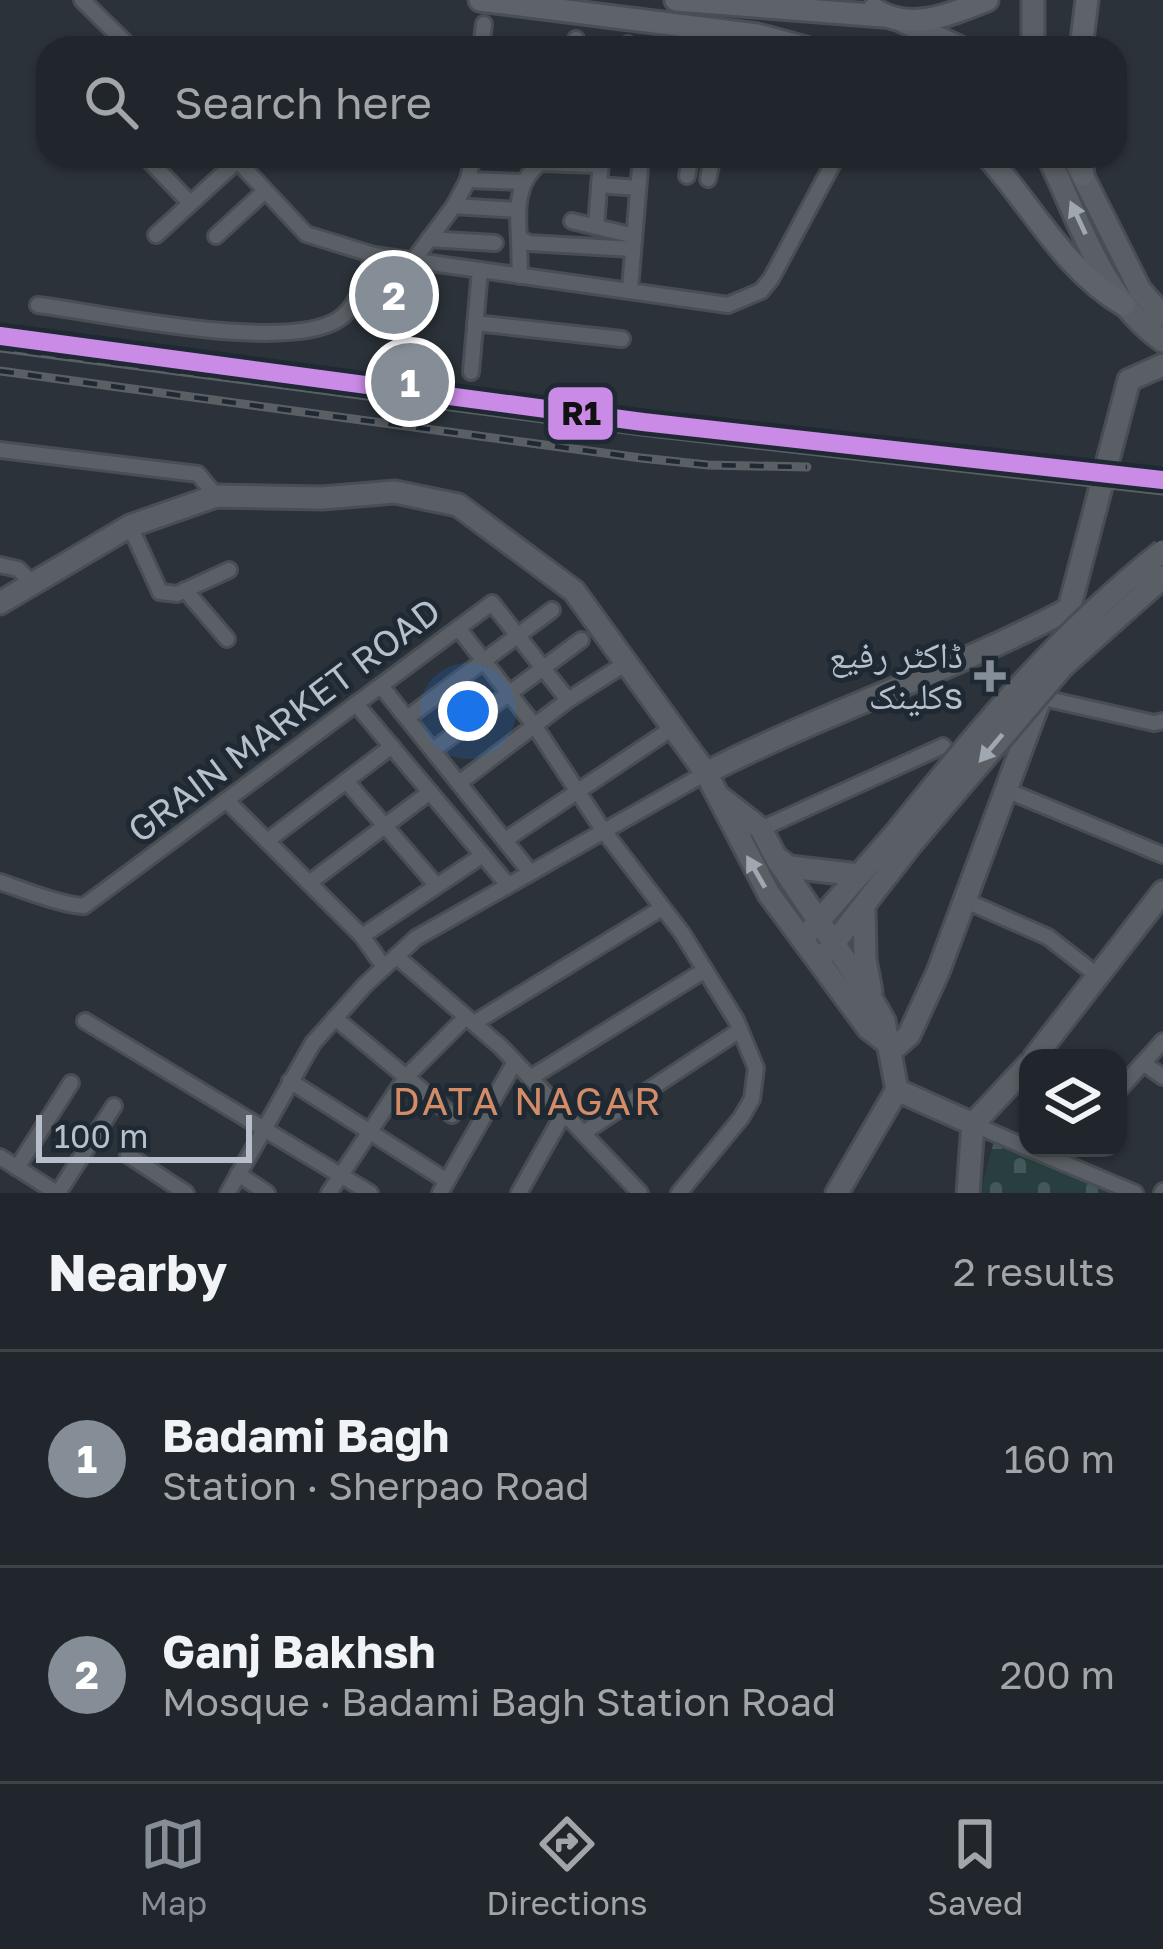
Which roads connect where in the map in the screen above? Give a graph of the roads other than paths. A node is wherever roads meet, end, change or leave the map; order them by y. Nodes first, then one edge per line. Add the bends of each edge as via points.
1 (82, 0) edge
2 (480, 0) edge
3 (676, 0) edge
4 (863, 0) edge
5 (987, 0) edge
6 (1033, 0) edge
7 (1087, 0) edge
8 (892, 18) junction
9 (484, 24) dead end
10 (119, 36) edge
11 (482, 36) edge
12 (761, 36) edge
13 (933, 36) edge
14 (1033, 36) edge
15 (1082, 36) edge
16 (156, 168) edge
17 (225, 168) edge
18 (244, 168) edge
19 (470, 168) edge
20 (536, 168) edge
21 (600, 168) edge
22 (640, 168) edge
23 (689, 168) edge
24 (710, 168) edge
25 (831, 168) edge
26 (998, 168) edge
27 (1054, 168) edge
28 (1082, 168) edge
29 (687, 176) dead end
30 (708, 179) dead end
31 (468, 180) junction
32 (523, 182) junction
33 (599, 185) junction
34 (638, 188) junction
35 (265, 191) junction
36 (190, 203) junction
37 (454, 206) junction
38 (518, 211) junction
39 (572, 221) dead end
40 (596, 226) junction
41 (156, 235) dead end
42 (216, 236) dead end
43 (519, 238) junction
44 (429, 239) junction
45 (634, 242) junction
46 (494, 243) dead end
47 (374, 256) junction
48 (413, 261) junction
49 (480, 270) junction
50 (520, 276) junction
51 (630, 289) junction
52 (38, 305) dead end
53 (1124, 305) junction
54 (1163, 316) edge
55 (475, 323) junction
56 (622, 339) dead end
57 (1163, 341) edge
58 (1163, 365) edge
59 (471, 371) dead end
60 (0, 450) edge
61 (216, 496) junction
62 (130, 526) junction
63 (1163, 551) edge
64 (0, 565) edge
65 (230, 570) dead end
66 (1163, 578) edge
67 (33, 584) junction
68 (185, 590) junction
69 (0, 602) edge
70 (1069, 609) junction
71 (552, 610) dead end
72 (458, 628) junction
73 (518, 636) junction
74 (227, 639) dead end
75 (580, 640) dead end
76 (484, 661) junction
77 (628, 662) junction
78 (543, 668) junction
79 (381, 686) junction
80 (508, 694) junction
81 (568, 700) junction
82 (1052, 700) dead end
83 (356, 704) junction
84 (406, 718) junction
85 (1163, 721) edge
86 (534, 725) junction
87 (671, 729) junction
88 (392, 746) junction
89 (943, 746) dead end
90 (433, 750) junction
91 (706, 773) junction
92 (346, 781) junction
93 (459, 782) junction
94 (580, 790) junction
95 (1006, 790) junction
96 (430, 792) junction
97 (721, 797) junction
98 (226, 800) junction
99 (385, 826) junction
100 (761, 829) junction
101 (603, 830) junction
102 (904, 838) junction
103 (505, 840) junction
104 (267, 841) junction
105 (483, 855) junction
106 (1163, 855) edge
107 (776, 858) junction
108 (530, 872) junction
109 (859, 875) junction
110 (0, 882) edge
111 (309, 883) junction
112 (508, 885) junction
113 (436, 886) junction
114 (1163, 892) edge
115 (964, 900) junction
116 (662, 908) junction
117 (864, 908) junction
118 (819, 921) junction
119 (362, 937) junction
120 (802, 940) junction
121 (834, 944) junction
122 (390, 962) junction
123 (819, 962) junction
124 (705, 970) junction
125 (1098, 976) junction
126 (872, 1000) junction
127 (335, 1018) junction
128 (470, 1020) junction
129 (85, 1021) dead end
130 (740, 1030) junction
131 (1163, 1040) edge
132 (888, 1047) junction
133 (1040, 1049) edge
134 (515, 1062) junction
135 (1142, 1063) junction
136 (1019, 1074) edge
137 (1163, 1076) edge
138 (406, 1077) junction
139 (530, 1078) junction
140 (1127, 1080) edge
141 (290, 1081) junction
142 (71, 1083) dead end
143 (897, 1090) junction
144 (115, 1106) dead end
145 (564, 1113) junction
146 (452, 1115) dead end
147 (974, 1124) junction
148 (263, 1128) junction
149 (370, 1132) junction
150 (583, 1133) junction
151 (1019, 1144) edge
152 (128, 1155) dead end
153 (0, 1157) edge
154 (1067, 1157) edge
155 (17, 1168) junction
156 (238, 1174) junction
157 (341, 1175) junction
158 (443, 1187) edge
159 (524, 1191) edge
160 (57, 1193) edge
161 (186, 1193) edge
162 (228, 1193) edge
163 (267, 1193) edge
164 (329, 1193) edge
165 (370, 1193) edge
166 (640, 1193) edge
167 (679, 1193) edge
168 (837, 1193) edge
169 (968, 1193) edge
170 (1135, 1193) edge

1 - 10 street
2 - 12 main road
3 - 8 main road
4 - 8 main road
5 - 8 main road via 940,17
6 - 14 main road
7 - 15 main road
8 - 13 main road
9 - 11 street
16 - 36 street
17 - 36 street
18 - 35 street
19 - 31 street
20 - 32 street
21 - 33 street
22 - 34 street
23 - 29 street
24 - 30 street
25 - 51 street via 761,291 728,305
26 - 53 main road via 1066,255
53 -> 27 main road
28 - 54 main road via 1140,290
31 - 32 street
31 - 37 street
32 - 38 street
33 - 34 street
33 - 40 street
34 - 45 street
35 - 42 street
35 - 47 street via 305,234
36 - 41 street
37 - 38 street
37 - 44 street
38 - 43 street
39 - 40 street
40 - 45 street
43 - 45 street
43 - 50 street
44 - 46 street
44 - 48 street
45 - 51 street
47 - 48 street
47 - 52 street via 342,317 290,332
48 - 49 street
49 - 50 street
49 - 55 street
50 - 51 street
53 - 57 main road
55 - 56 street
55 - 59 street
58 - 70 main road via 1129,380
60 - 61 street via 198,474
61 - 62 main road
61 - 77 main road via 395,492 458,505 557,575
62 - 67 main road
62 - 68 street via 160,592
63 - 102 main road, bridge via 1041,662 965,747
64 - 67 street
65 - 68 street
66 -> 102 main road, bridge via 1063,667
67 - 69 main road
68 - 74 street
70 - 91 main road
70 - 95 main road
71 - 73 street
72 - 73 street, GRAIN MARKET ROAD via 492,603
72 - 76 street
72 - 79 street, GRAIN MARKET ROAD
73 - 76 street
73 - 78 street, GRAIN MARKET ROAD
75 - 78 street
76 - 80 street
76 - 84 street
77 - 81 street
77 - 87 main road
78 - 80 street
78 - 81 street, GRAIN MARKET ROAD
79 - 83 street, GRAIN MARKET ROAD
79 - 84 street
80 - 86 street
80 - 90 street
81 - 86 street
82 - 85 street
83 - 88 street
83 - 98 street, GRAIN MARKET ROAD
84 - 90 street
86 - 93 street
86 - 94 street
87 - 91 main road
87 - 94 street
88 - 92 street
88 - 96 street
89 - 100 street
90 - 93 street
91 - 97 main road
91 - 101 street
92 - 99 street
92 - 104 street
93 - 103 street
94 - 101 street
94 - 103 street
95 - 106 street
95 - 115 main road
96 - 99 street
96 - 105 street
97 - 100 main road
120 -> 97 main road via 739,842
98 - 104 street
98 - 110 street, GRAIN MARKET ROAD via 85,906
99 - 111 street
99 - 113 street
100 - 107 main road
101 - 108 street
101 - 116 street
102 - 109 main road
102 - 117 main road
103 - 108 street
104 - 111 street
105 - 112 street
105 - 113 street
107 - 109 main road via 789,867
107 - 118 main road
108 - 112 street
109 - 118 main road
111 - 119 street
112 - 122 street
113 - 119 street
114 - 125 main road
115 - 125 street via 1048,937
115 - 132 main road via 909,1035
116 - 124 street
116 - 128 street
117 - 121 main road
117 - 126 main road
118 - 120 main road
118 - 121 main road
119 - 122 street
120 - 123 main road
121 - 123 main road
121 - 126 main road
122 - 127 street
122 - 128 street
123 - 132 main road
124 - 130 street
124 - 139 street
125 - 133 main road
126 - 132 main road
127 - 138 street
127 - 141 street
128 - 134 street
128 - 138 street
129 - 148 street
130 - 150 street
130 - 167 street via 756,1068 752,1099
131 - 135 street
132 - 143 main road
134 - 139 street
134 - 158 street
135 - 137 street
135 - 140 street
136 - 147 main road
138 - 146 street
138 - 149 street
139 - 145 street
141 - 148 street
141 - 149 street
142 - 155 street
143 - 147 main road
143 - 168 main road
144 - 160 street
145 - 150 street
145 - 159 street
147 - 151 street
147 - 169 main road
148 - 156 street
148 - 157 street
149 - 157 street
149 - 158 street
150 - 166 street
152 - 161 street
153 - 155 street
154 - 170 street
155 - 160 street
156 - 162 street
156 - 163 street
157 - 164 street
157 - 165 street

